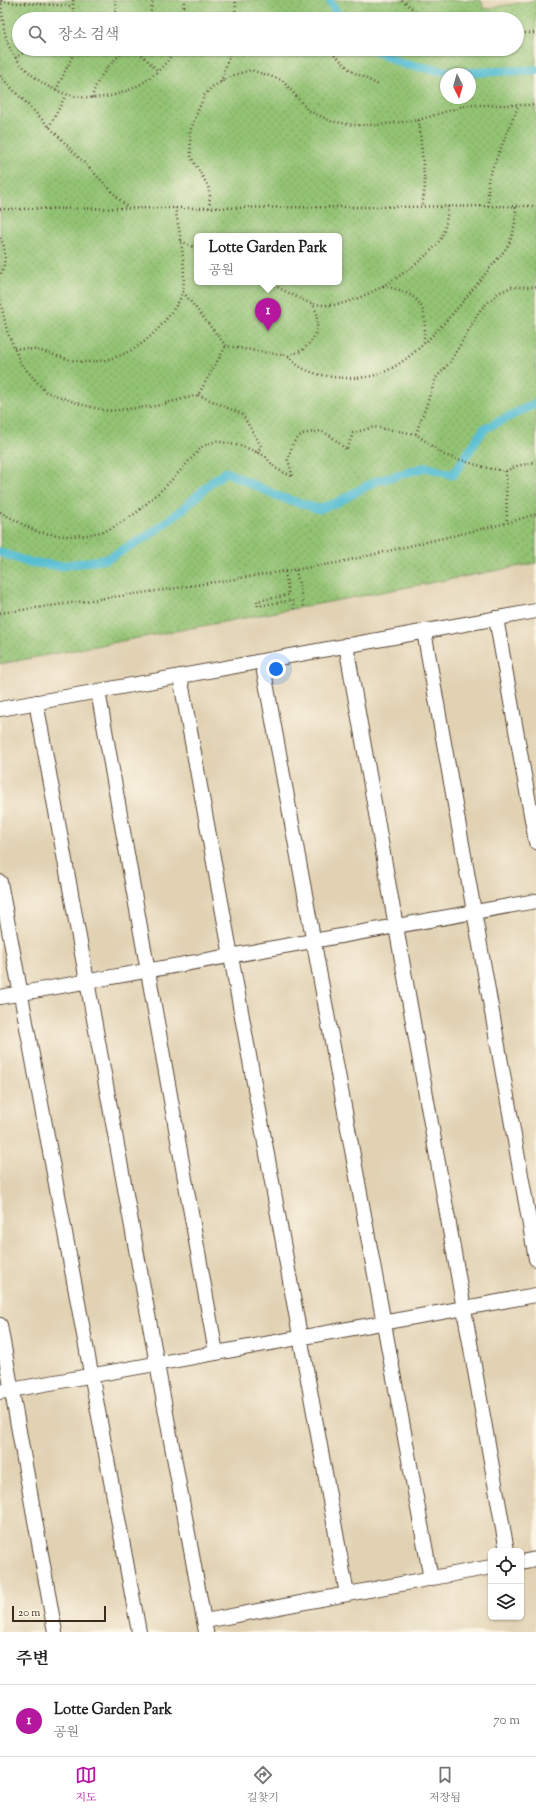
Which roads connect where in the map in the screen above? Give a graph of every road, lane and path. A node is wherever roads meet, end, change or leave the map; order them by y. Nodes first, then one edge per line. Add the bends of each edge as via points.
1 (73, 0) edge
2 (115, 0) edge
3 (153, 0) edge
4 (184, 0) edge
5 (236, 0) edge
6 (402, 0) edge
7 (1, 1) edge
8 (72, 6) junction
9 (74, 12) edge
10 (115, 12) edge
11 (150, 12) edge
12 (184, 12) edge
13 (236, 12) edge
14 (416, 12) edge
15 (524, 33) edge
16 (536, 33) edge
17 (12, 49) edge
18 (19, 56) edge
19 (73, 56) edge
20 (120, 56) edge
21 (143, 56) edge
22 (170, 56) edge
23 (229, 56) edge
24 (336, 56) edge
25 (16, 58) joint
26 (158, 71) junction
27 (0, 76) edge
28 (221, 82) junction
29 (379, 85) dead end
30 (56, 90) junction
31 (66, 95) junction
32 (92, 98) junction
33 (519, 104) junction
34 (536, 105) edge
35 (420, 120) junction
36 (49, 127) junction
37 (422, 206) junction
38 (448, 206) junction
39 (488, 206) junction
40 (516, 206) junction
41 (536, 206) edge
42 (128, 208) junction
43 (175, 208) junction
44 (209, 208) junction
45 (0, 209) edge
46 (0, 238) edge
47 (181, 241) junction
48 (194, 248) edge
49 (0, 276) edge
50 (273, 285) edge
51 (383, 286) junction
52 (536, 287) edge
53 (183, 292) junction
54 (0, 300) edge
55 (313, 304) junction
56 (1, 313) edge
57 (423, 343) junction
58 (226, 346) junction
59 (14, 348) junction
60 (288, 356) junction
61 (198, 395) junction
62 (416, 434) junction
63 (257, 453) junction
64 (536, 462) edge
65 (506, 471) junction
66 (0, 512) edge
67 (536, 514) edge
68 (507, 524) junction
69 (296, 570) junction
70 (285, 572) junction
71 (304, 607) dead end
72 (294, 609) dead end
73 (536, 611) edge
74 (0, 613) edge
75 (496, 618) junction
76 (424, 631) junction
77 (346, 645) junction
78 (262, 661) junction
79 (180, 676) junction
80 (98, 691) junction
81 (36, 702) junction
82 (0, 709) edge
83 (536, 842) edge
84 (0, 882) edge
85 (536, 901) edge
86 (474, 912) junction
87 (396, 926) junction
88 (314, 941) junction
89 (231, 955) junction
90 (148, 970) junction
91 (87, 981) junction
92 (21, 993) junction
93 (0, 997) edge
94 (536, 1259) edge
95 (536, 1295) edge
96 (464, 1308) junction
97 (384, 1323) junction
98 (0, 1325) edge
99 (300, 1338) junction
100 (216, 1353) junction
101 (158, 1364) junction
102 (92, 1376) junction
103 (6, 1391) edge
104 (506, 1548) edge
105 (536, 1559) edge
106 (524, 1561) edge
107 (488, 1568) edge
108 (431, 1579) junction
109 (347, 1594) junction
110 (205, 1627) edge
111 (55, 1632) edge
112 (139, 1632) edge

1 - 8 path
2 - 10 path
3 - 11 path
4 - 12 path
5 - 13 path
6 - 14 path
7 - 8 path
7 - 17 path via 3,28
8 - 9 path
15 - 16 path
18 - 25 path
19 - 30 path
20 - 32 path via 95,87
21 - 26 path
22 - 26 path
23 - 28 path
24 - 29 path via 351,71
25 - 30 path via 37,81
26 - 32 path via 129,91
27 - 36 path
28 - 35 path via 251,70 282,80 308,110 330,121 378,125
28 - 44 path via 204,96 190,131 191,157 208,186
30 - 31 path
31 - 32 path
31 - 36 path
33 - 34 path
33 - 35 path via 466,105
33 - 39 path via 488,179
35 - 37 path via 425,186
36 - 42 path
37 - 38 path
37 - 44 path
38 - 39 path
38 - 51 path via 447,220 438,243 413,266
39 - 40 path
40 - 41 path
40 - 57 path via 516,220 507,247 458,307
42 - 43 path
42 - 45 path
43 - 44 path
43 - 47 path
46 - 49 path via 4,244 4,268
47 - 48 path
47 - 53 path
50 - 55 path
51 - 55 path via 361,298 338,305
51 - 57 path via 412,294 421,306 425,318
52 - 62 path via 512,287 498,293 481,309 450,362 436,378
53 - 58 path
53 - 59 path via 159,329 140,346 117,357 89,362 36,350
54 - 56 path
55 - 60 path via 317,314 317,328 313,339 304,350
56 - 59 path
57 - 60 path via 391,367 375,375 357,377 313,373 299,366
58 - 60 path
58 - 61 path
59 - 61 path via 21,364 46,392 108,411 156,406
61 - 63 path via 242,414 261,446
62 - 63 path via 374,427 353,433 347,450 321,431 302,434 293,443 288,460 293,478 275,468 265,456
62 - 65 path via 444,455
63 - 66 path via 245,447 217,441 203,446 166,486 136,513 110,530 64,536 37,532
64 - 65 path
65 - 68 path
67 - 68 path
68 - 69 path via 338,563
69 - 70 path
69 - 71 path
70 - 72 path via 289,595 257,601 258,606 292,600
70 - 74 path
73 - 75 lane
75 - 76 lane
75 - 83 lane
76 - 77 lane
76 - 86 lane
77 - 78 lane
77 - 87 lane
78 - 79 lane
78 - 88 lane
79 - 80 lane
79 - 89 lane
80 - 81 lane
80 - 90 lane
81 - 82 lane
81 - 91 lane
84 - 92 lane
85 - 86 lane
86 - 87 lane
86 - 94 lane
87 - 88 lane
87 - 96 lane
88 - 89 lane
88 - 97 lane
89 - 90 lane
89 - 99 lane
90 - 91 lane
90 - 100 lane
91 - 92 lane
91 - 101 lane
92 - 93 lane
92 - 102 lane
95 - 96 lane
96 - 97 lane
96 - 104 lane
97 - 99 lane
97 - 108 lane
98 - 103 lane
99 - 100 lane
99 - 109 lane
100 - 101 lane
101 - 102 lane
101 - 110 lane
102 - 103 lane
102 - 112 lane
103 - 111 lane
105 - 106 lane
107 - 108 lane
108 - 109 lane
109 - 110 lane

